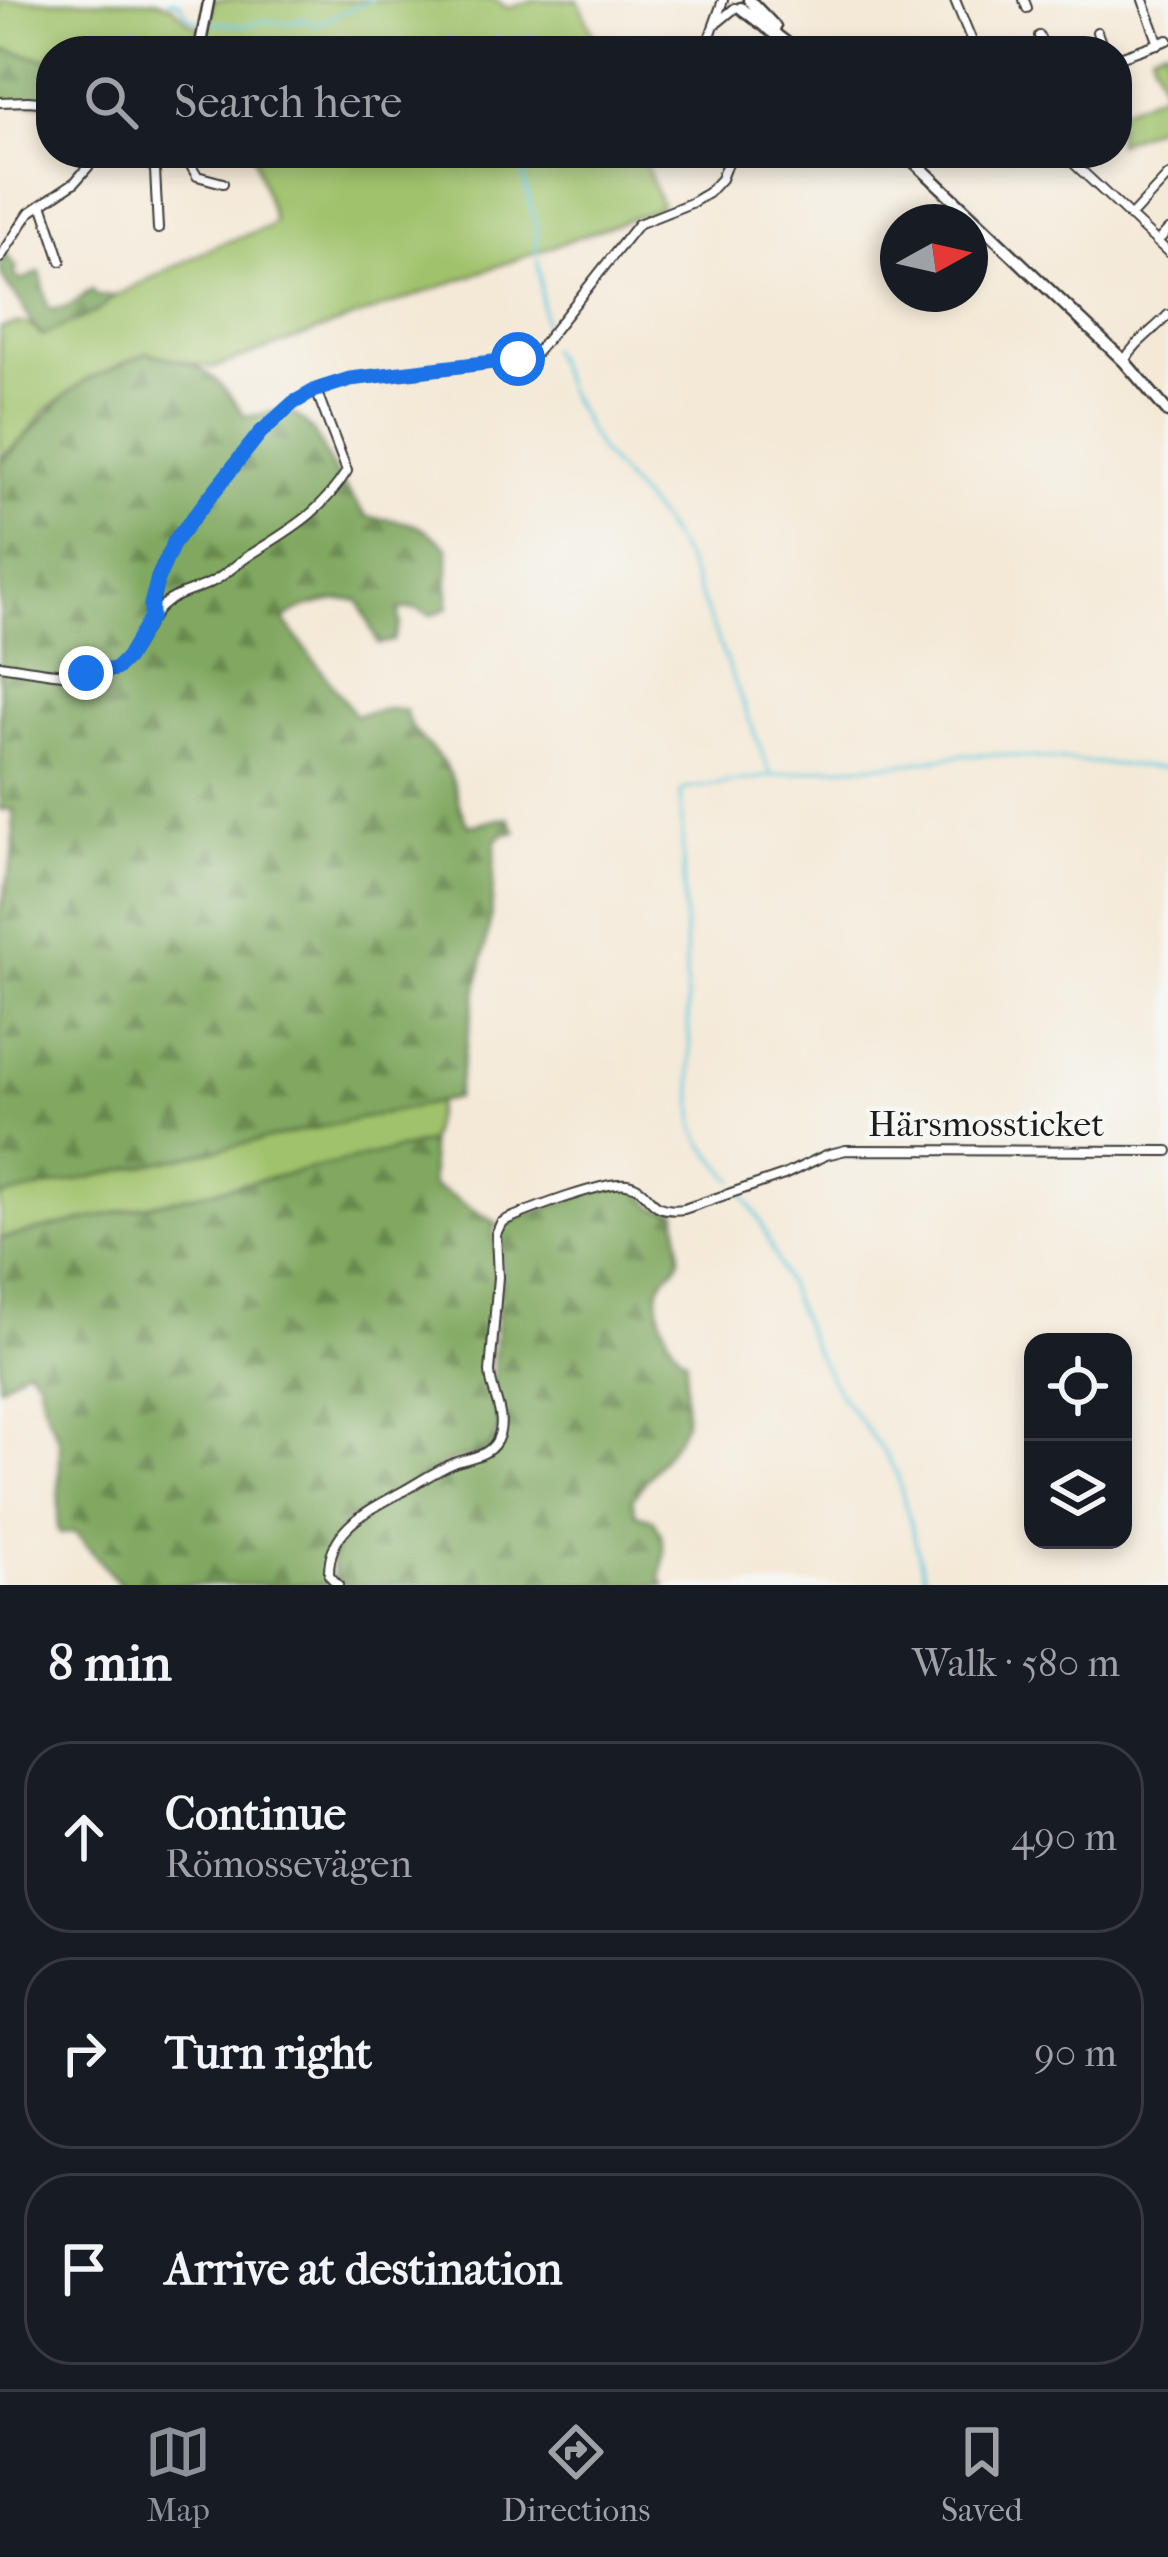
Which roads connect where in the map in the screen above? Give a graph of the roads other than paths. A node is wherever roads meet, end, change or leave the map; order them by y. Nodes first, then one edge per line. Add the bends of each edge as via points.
1 (209, 0) edge
2 (955, 0) edge
3 (1143, 0) edge
4 (737, 3) edge
5 (1097, 32) dead end
6 (202, 36) edge
7 (711, 36) edge
8 (778, 36) edge
9 (970, 36) edge
10 (1098, 36) edge
11 (1163, 42) edge
12 (1132, 53) edge
13 (36, 102) edge
14 (0, 103) edge
15 (87, 168) edge
16 (153, 168) edge
17 (192, 168) edge
18 (725, 168) edge
19 (921, 168) edge
20 (1079, 168) edge
21 (1168, 176) edge
22 (223, 183) dead end
23 (42, 203) junction
24 (1130, 217) junction
25 (158, 230) dead end
26 (1168, 230) edge
27 (1157, 242) junction
28 (1168, 252) edge
29 (0, 258) edge
30 (61, 261) dead end
31 (1168, 316) edge
32 (1124, 361) junction
33 (316, 390) junction
34 (1168, 412) edge
35 (151, 617) junction
36 (0, 665) edge
37 (1168, 1151) edge
38 (338, 1585) edge

1 - 6 street
2 - 9 street
3 - 11 street
4 - 7 street
4 - 8 main road
5 - 10 street
11 - 12 street
13 - 14 street
15 - 23 street
16 - 25 street
17 - 22 street
18 - 33 street via 708,193 630,232 536,352
19 - 32 main road
20 - 24 street
21 - 24 street
23 - 29 street
23 - 30 street
24 - 27 street
26 - 27 street
27 - 28 street
31 - 32 street
32 - 34 main road
33 - 35 street via 260,433 174,542
33 - 35 street via 347,471 333,494 281,537 214,581 172,597
35 - 36 street via 116,669 43,673
37 - 38 street, Härsmossticket via 846,1150 685,1209 654,1206 637,1188 617,1184 508,1219 496,1234 490,1372 499,1437 482,1454 353,1520 330,1559

